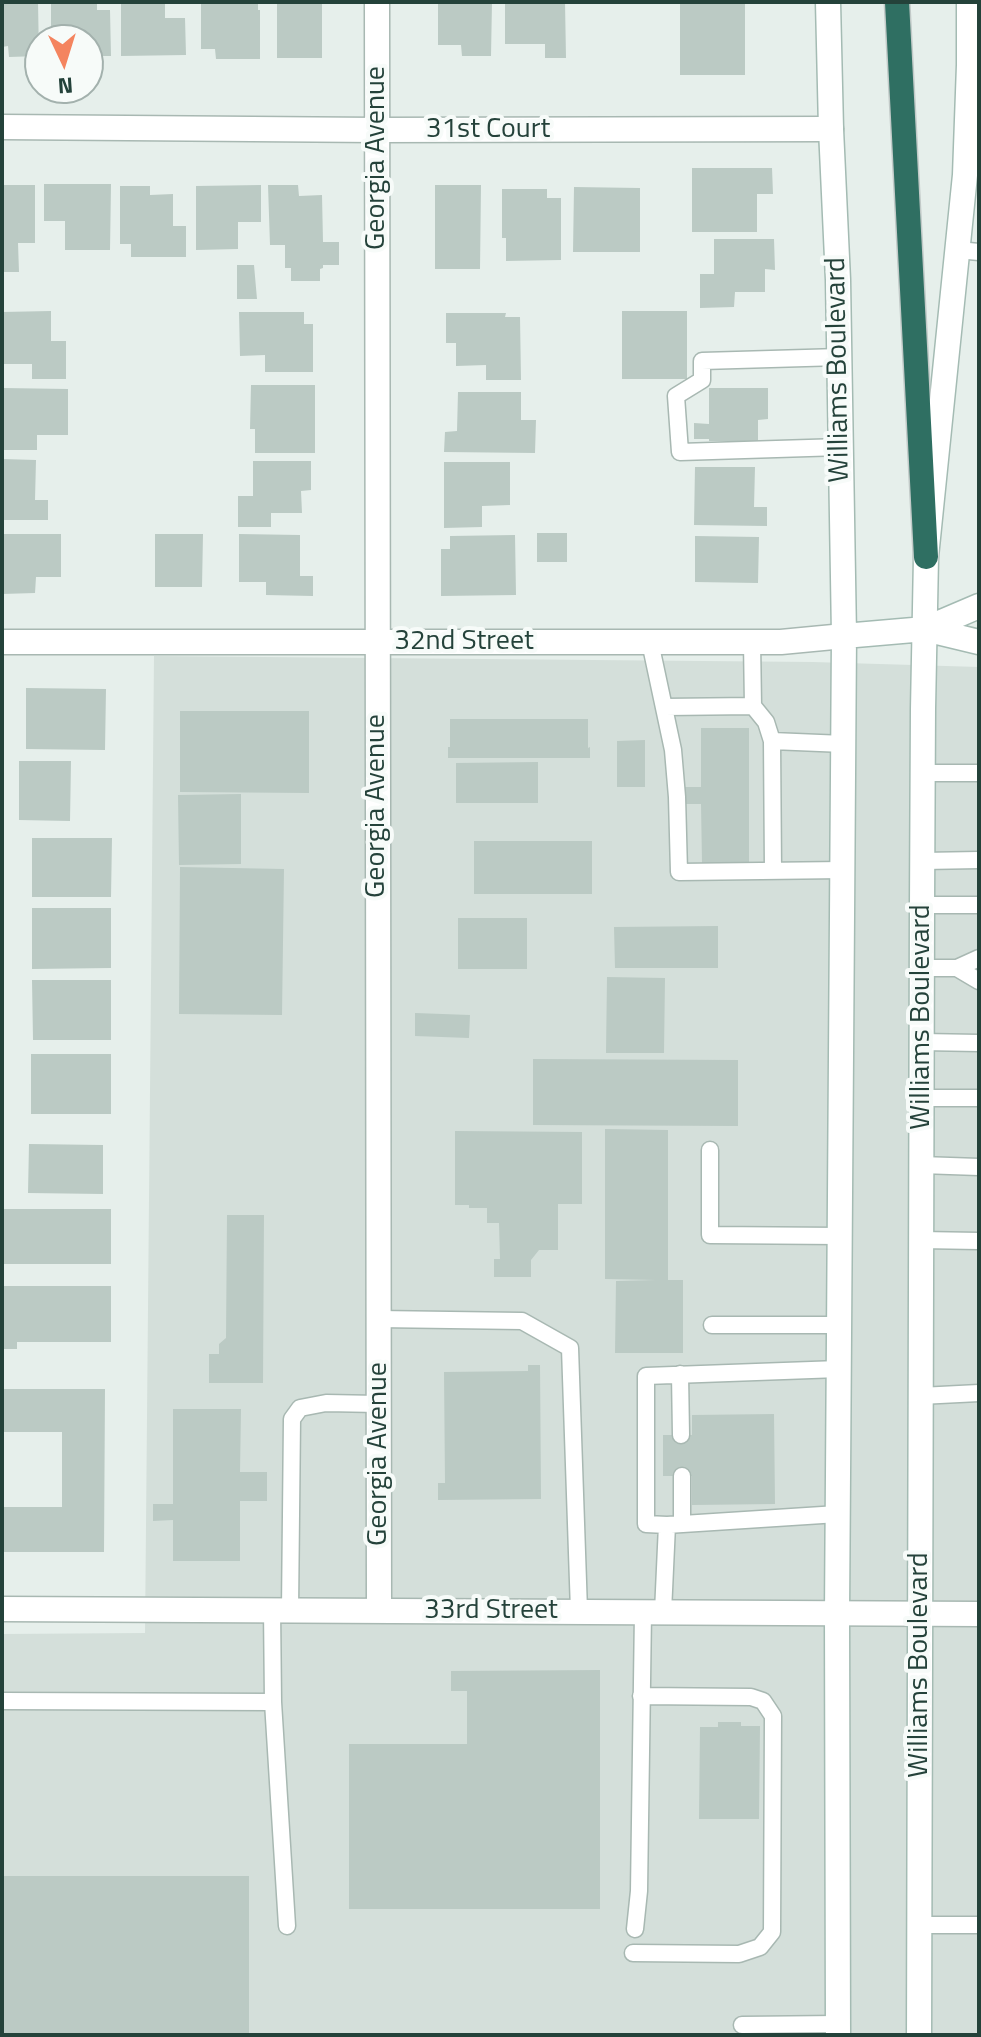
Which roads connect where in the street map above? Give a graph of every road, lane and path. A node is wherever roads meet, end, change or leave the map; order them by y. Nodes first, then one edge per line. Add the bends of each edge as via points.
1 (377, 2) edge
2 (828, 2) edge
3 (897, 2) edge
4 (969, 2) edge
5 (2, 127) edge
6 (831, 129) junction
7 (377, 130) junction
8 (972, 175) edge
9 (968, 251) edge
10 (840, 357) junction
11 (841, 447) junction
12 (926, 557) junction
13 (979, 606) edge
14 (925, 629) junction
15 (844, 636) junction
16 (2, 642) edge
17 (377, 642) junction
18 (650, 642) junction
19 (752, 642) junction
20 (979, 642) edge
21 (753, 706) junction
22 (665, 707) junction
23 (772, 741) junction
24 (844, 744) junction
25 (923, 773) junction
26 (979, 773) edge
27 (979, 860) edge
28 (923, 861) junction
29 (843, 870) junction
30 (773, 871) junction
31 (922, 905) junction
32 (979, 905) edge
33 (979, 958) edge
34 (923, 968) junction
35 (957, 968) junction
36 (979, 981) edge
37 (922, 1042) junction
38 (979, 1043) edge
39 (922, 1098) junction
40 (979, 1098) edge
41 (710, 1150) dead end
42 (921, 1165) junction
43 (979, 1167) edge
44 (840, 1236) junction
45 (921, 1240) junction
46 (979, 1241) edge
47 (378, 1319) junction
48 (712, 1325) dead end
49 (839, 1325) junction
50 (839, 1369) junction
51 (680, 1374) junction
52 (979, 1393) edge
53 (920, 1396) junction
54 (378, 1404) junction
55 (681, 1435) dead end
56 (682, 1476) dead end
57 (838, 1514) junction
58 (675, 1524) junction
59 (2, 1609) edge
60 (281, 1610) junction
61 (379, 1610) junction
62 (579, 1611) junction
63 (653, 1612) junction
64 (837, 1613) junction
65 (920, 1613) junction
66 (979, 1614) edge
67 (641, 1696) junction
68 (2, 1701) edge
69 (273, 1702) junction
70 (919, 1925) junction
71 (979, 1925) edge
72 (287, 1926) dead end
73 (635, 1929) dead end
74 (633, 1953) dead end
75 (742, 2025) dead end
76 (838, 2030) edge
77 (919, 2035) edge

1 - 7 street, Georgia Avenue
2 - 6 street, Williams Boulevard
3 - 12 highway
4 - 8 street, Williams Boulevard
5 - 7 street, 31st Court
6 - 7 street, 31st Court
6 - 10 street, Williams Boulevard
7 - 17 street, Georgia Avenue
8 - 9 street, Williams Boulevard
9 - 12 street, Williams Boulevard
10 - 11 street, Williams Boulevard
10 - 11 lane via 702,361 702,380 676,396 680,452
11 - 15 street, Williams Boulevard
12 - 14 street, Williams Boulevard
13 - 14 street, 32nd Street
14 - 15 street, 32nd Street
14 - 20 street, 32nd Street
14 - 25 street, Williams Boulevard
15 - 19 street, 32nd Street
15 - 24 street, Williams Boulevard
16 - 17 street, 32nd Street
17 - 18 street, 32nd Street
17 - 47 street, Georgia Avenue
18 - 19 street, 32nd Street
18 - 22 lane
19 - 21 lane
21 - 22 lane
21 - 23 lane
22 - 30 lane via 677,797 679,872
23 - 24 lane
23 - 30 lane
24 - 29 street, Williams Boulevard
25 - 26 lane
25 - 28 street, Williams Boulevard
27 - 28 lane
28 - 31 street, Williams Boulevard
29 - 30 lane
29 - 44 street, Williams Boulevard
31 - 32 lane
31 - 34 street, Williams Boulevard
33 - 35 lane
34 - 35 lane
34 - 37 street, Williams Boulevard
35 - 36 lane
37 - 38 lane
37 - 39 street, Williams Boulevard
39 - 40 lane
39 - 42 street, Williams Boulevard
41 - 44 lane via 710,1235
42 - 43 lane
42 - 45 street, Williams Boulevard
44 - 49 street, Williams Boulevard
45 - 46 lane
45 - 53 street, Williams Boulevard
47 - 54 street, Georgia Avenue
47 - 62 lane via 522,1321 570,1348
48 - 49 lane
49 - 50 street, Williams Boulevard
50 - 51 lane
50 - 57 street, Williams Boulevard
51 - 55 lane
51 - 58 lane via 646,1376 646,1524
52 - 53 lane
53 - 65 street, Williams Boulevard
54 - 60 lane via 326,1403 300,1408 292,1419
54 - 61 street, Georgia Avenue
56 - 58 lane
57 - 58 lane
57 - 64 street, Williams Boulevard
58 - 63 lane
59 - 60 street, 33rd Street
60 - 61 street, 33rd Street
60 - 69 lane
61 - 62 street, 33rd Street
62 - 63 street, 33rd Street
63 - 64 street, 33rd Street
63 - 67 lane
64 - 65 street, 33rd Street
64 - 76 street, Williams Boulevard
65 - 66 street, 33rd Street
65 - 70 street, Williams Boulevard
67 - 73 lane
67 - 74 lane via 751,1697 763,1701 773,1716 772,1932 760,1947 739,1954
68 - 69 lane
69 - 72 lane
70 - 71 lane
70 - 77 street, Williams Boulevard
75 - 76 lane

